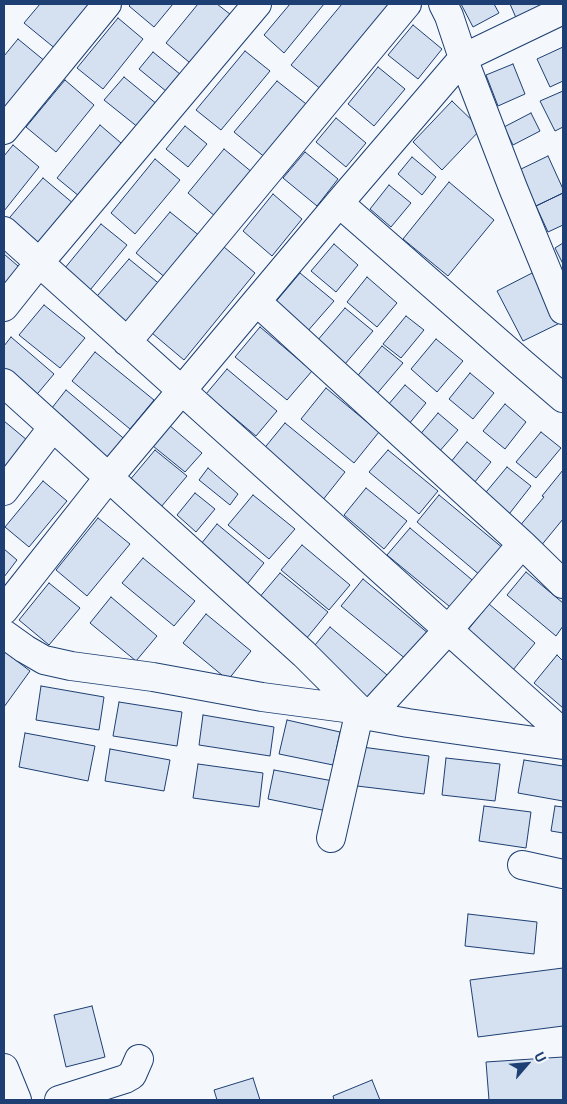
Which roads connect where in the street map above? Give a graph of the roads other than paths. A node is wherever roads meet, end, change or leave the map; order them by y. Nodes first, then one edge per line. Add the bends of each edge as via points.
1 (107, 4) edge
2 (257, 4) edge
3 (407, 4) edge
4 (443, 4) edge
5 (563, 10) edge
6 (462, 58) junction
7 (4, 130) edge
8 (339, 204) junction
9 (4, 231) edge
10 (40, 263) junction
11 (257, 302) junction
12 (4, 307) edge
13 (563, 310) edge
14 (127, 342) junction
15 (4, 383) edge
16 (182, 392) junction
17 (563, 398) edge
18 (54, 427) junction
19 (109, 477) junction
20 (4, 490) edge
21 (522, 544) junction
22 (563, 584) edge
23 (4, 610) edge
24 (448, 630) junction
25 (4, 634) edge
26 (364, 713) junction
27 (563, 733) edge
28 (563, 745) edge
29 (331, 838) dead end
30 (522, 865) dead end
31 (563, 874) edge
32 (139, 1059) dead end
33 (4, 1068) edge
34 (17, 1100) edge
35 (59, 1100) edge

1 - 7 street
2 - 10 street
3 - 14 street
4 - 6 street
5 - 6 street
6 - 8 street
6 - 13 street
8 - 11 street
8 - 17 street
9 - 10 street
10 - 12 street
10 - 14 street
11 - 16 street
11 - 21 street
14 - 16 street
15 - 18 street
16 - 19 street
16 - 24 street
18 - 19 street
18 - 20 street
19 - 23 street
19 - 26 street via 304,654
21 - 22 street
21 - 24 street
24 - 26 street
24 - 27 street
25 - 26 street via 44,660 71,666
26 - 28 street via 408,724
26 - 29 street
30 - 31 street
32 - 35 street via 132,1075 125,1079
33 - 34 street

